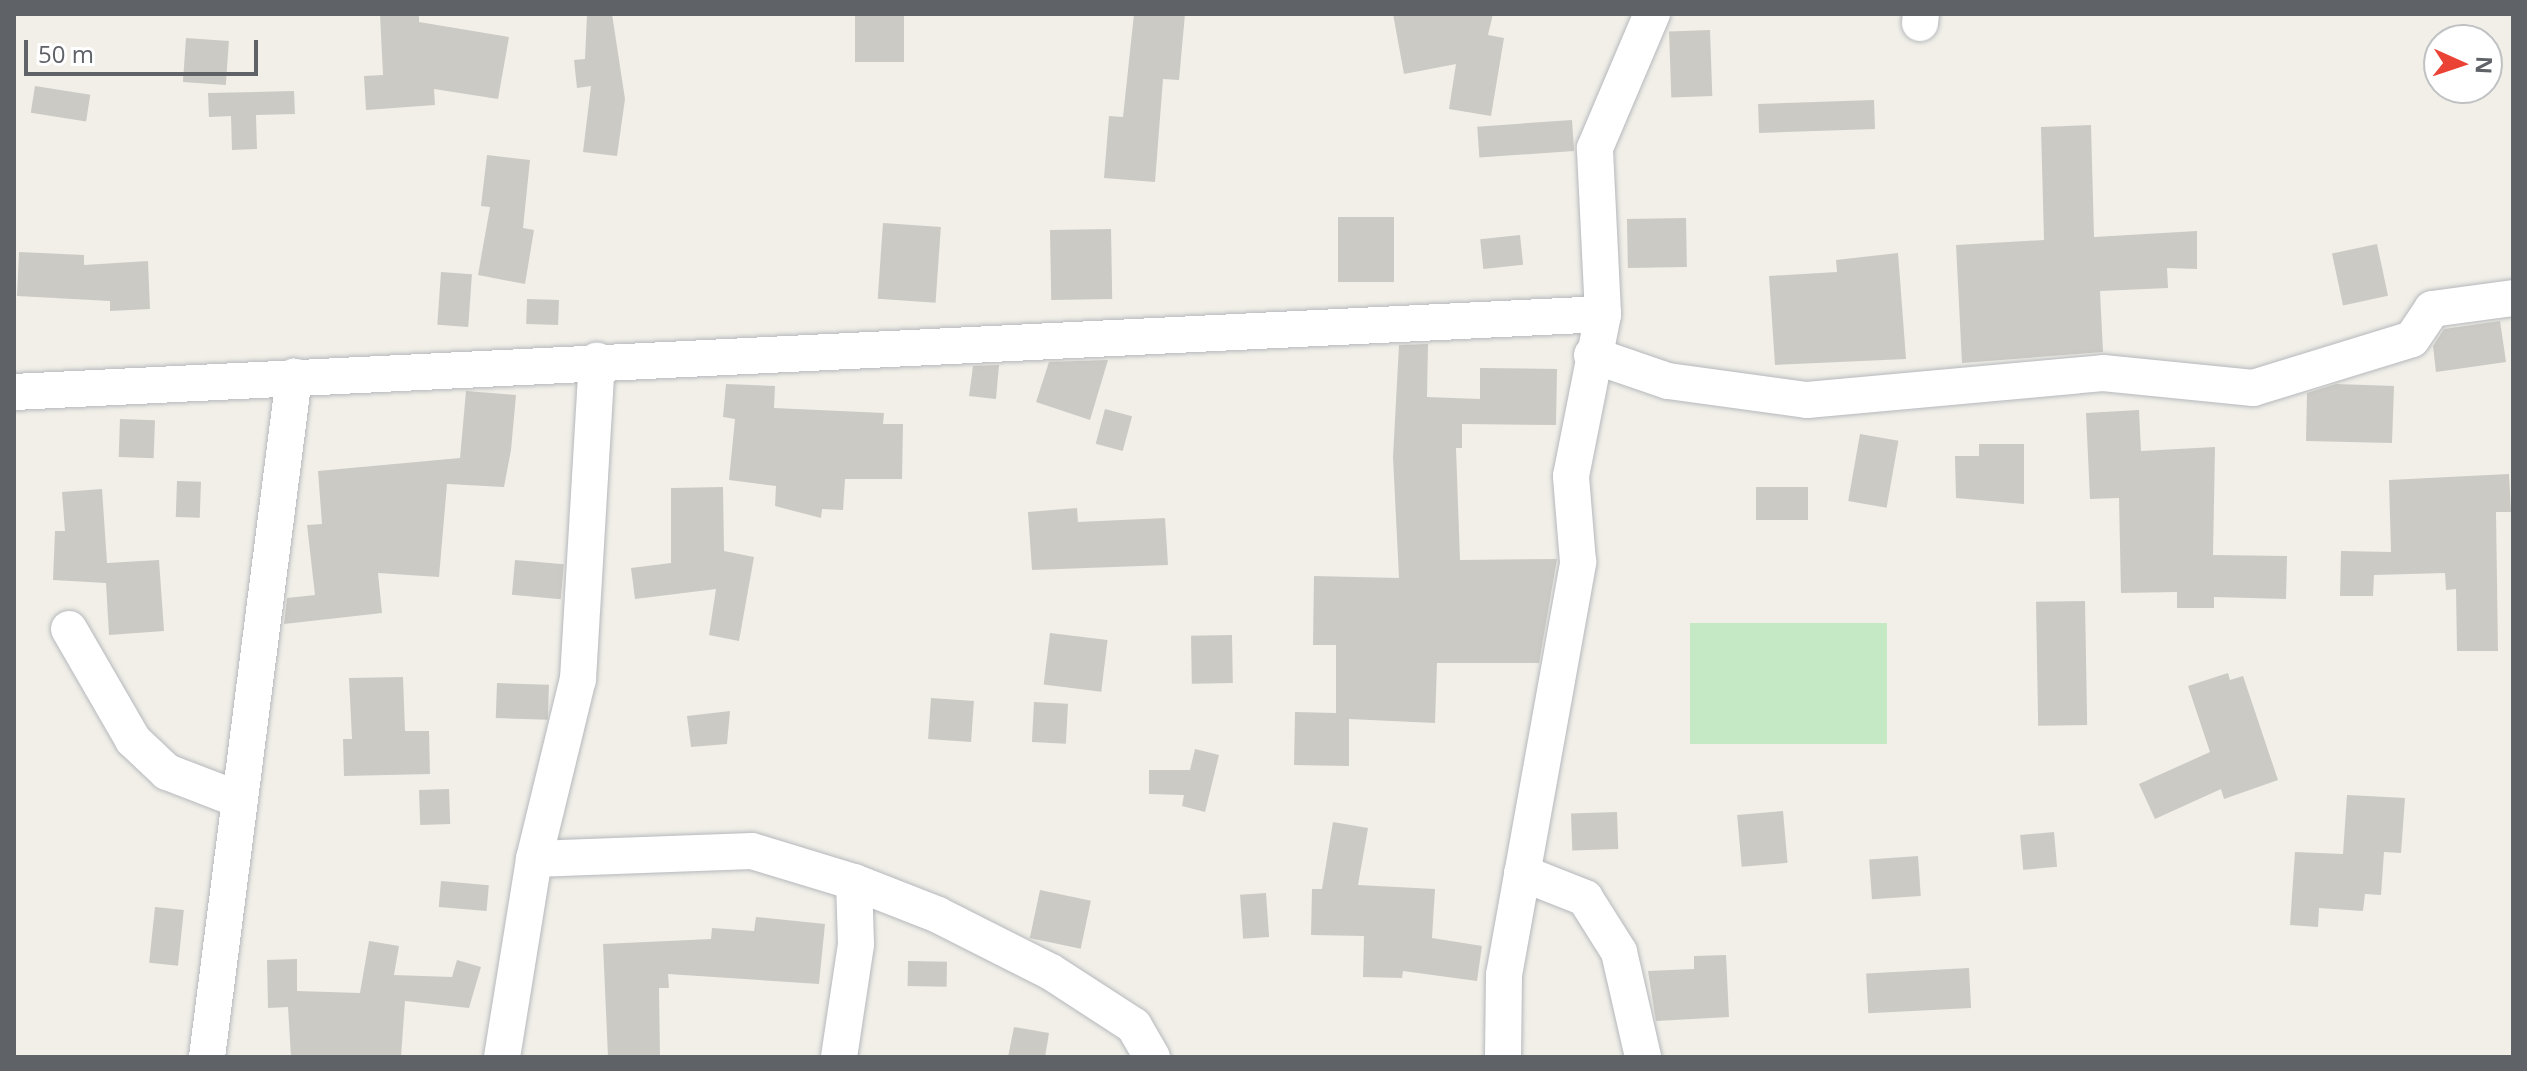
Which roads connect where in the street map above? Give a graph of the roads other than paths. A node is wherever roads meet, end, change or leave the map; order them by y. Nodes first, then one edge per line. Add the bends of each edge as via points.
1 (1652, 14) edge
2 (2513, 298) edge
3 (1603, 314) junction
4 (1592, 355) junction
5 (597, 361) junction
6 (294, 377) junction
7 (14, 392) edge
8 (69, 629) dead end
9 (240, 800) junction
10 (534, 859) junction
11 (1522, 873) junction
12 (854, 882) junction
13 (1640, 1042) edge
14 (207, 1057) edge
15 (502, 1057) edge
16 (839, 1057) edge
17 (1152, 1057) edge
18 (1503, 1057) edge
19 (1665, 1057) edge

1 - 3 street via 1595,148
2 - 4 street via 2432,309 2412,339 2253,388 2103,373 1807,400 1668,381
3 - 4 street
3 - 5 street
4 - 11 street via 1571,476 1578,562
5 - 6 street
5 - 10 street via 578,679
6 - 7 street
6 - 9 street
8 - 9 street via 133,740 167,772
9 - 14 street
10 - 12 street via 752,851
10 - 15 street
11 - 13 street via 1585,898 1619,952
11 - 18 street via 1504,975
12 - 16 street via 856,944
12 - 17 street via 938,915 1051,972 1134,1026
13 - 19 street

